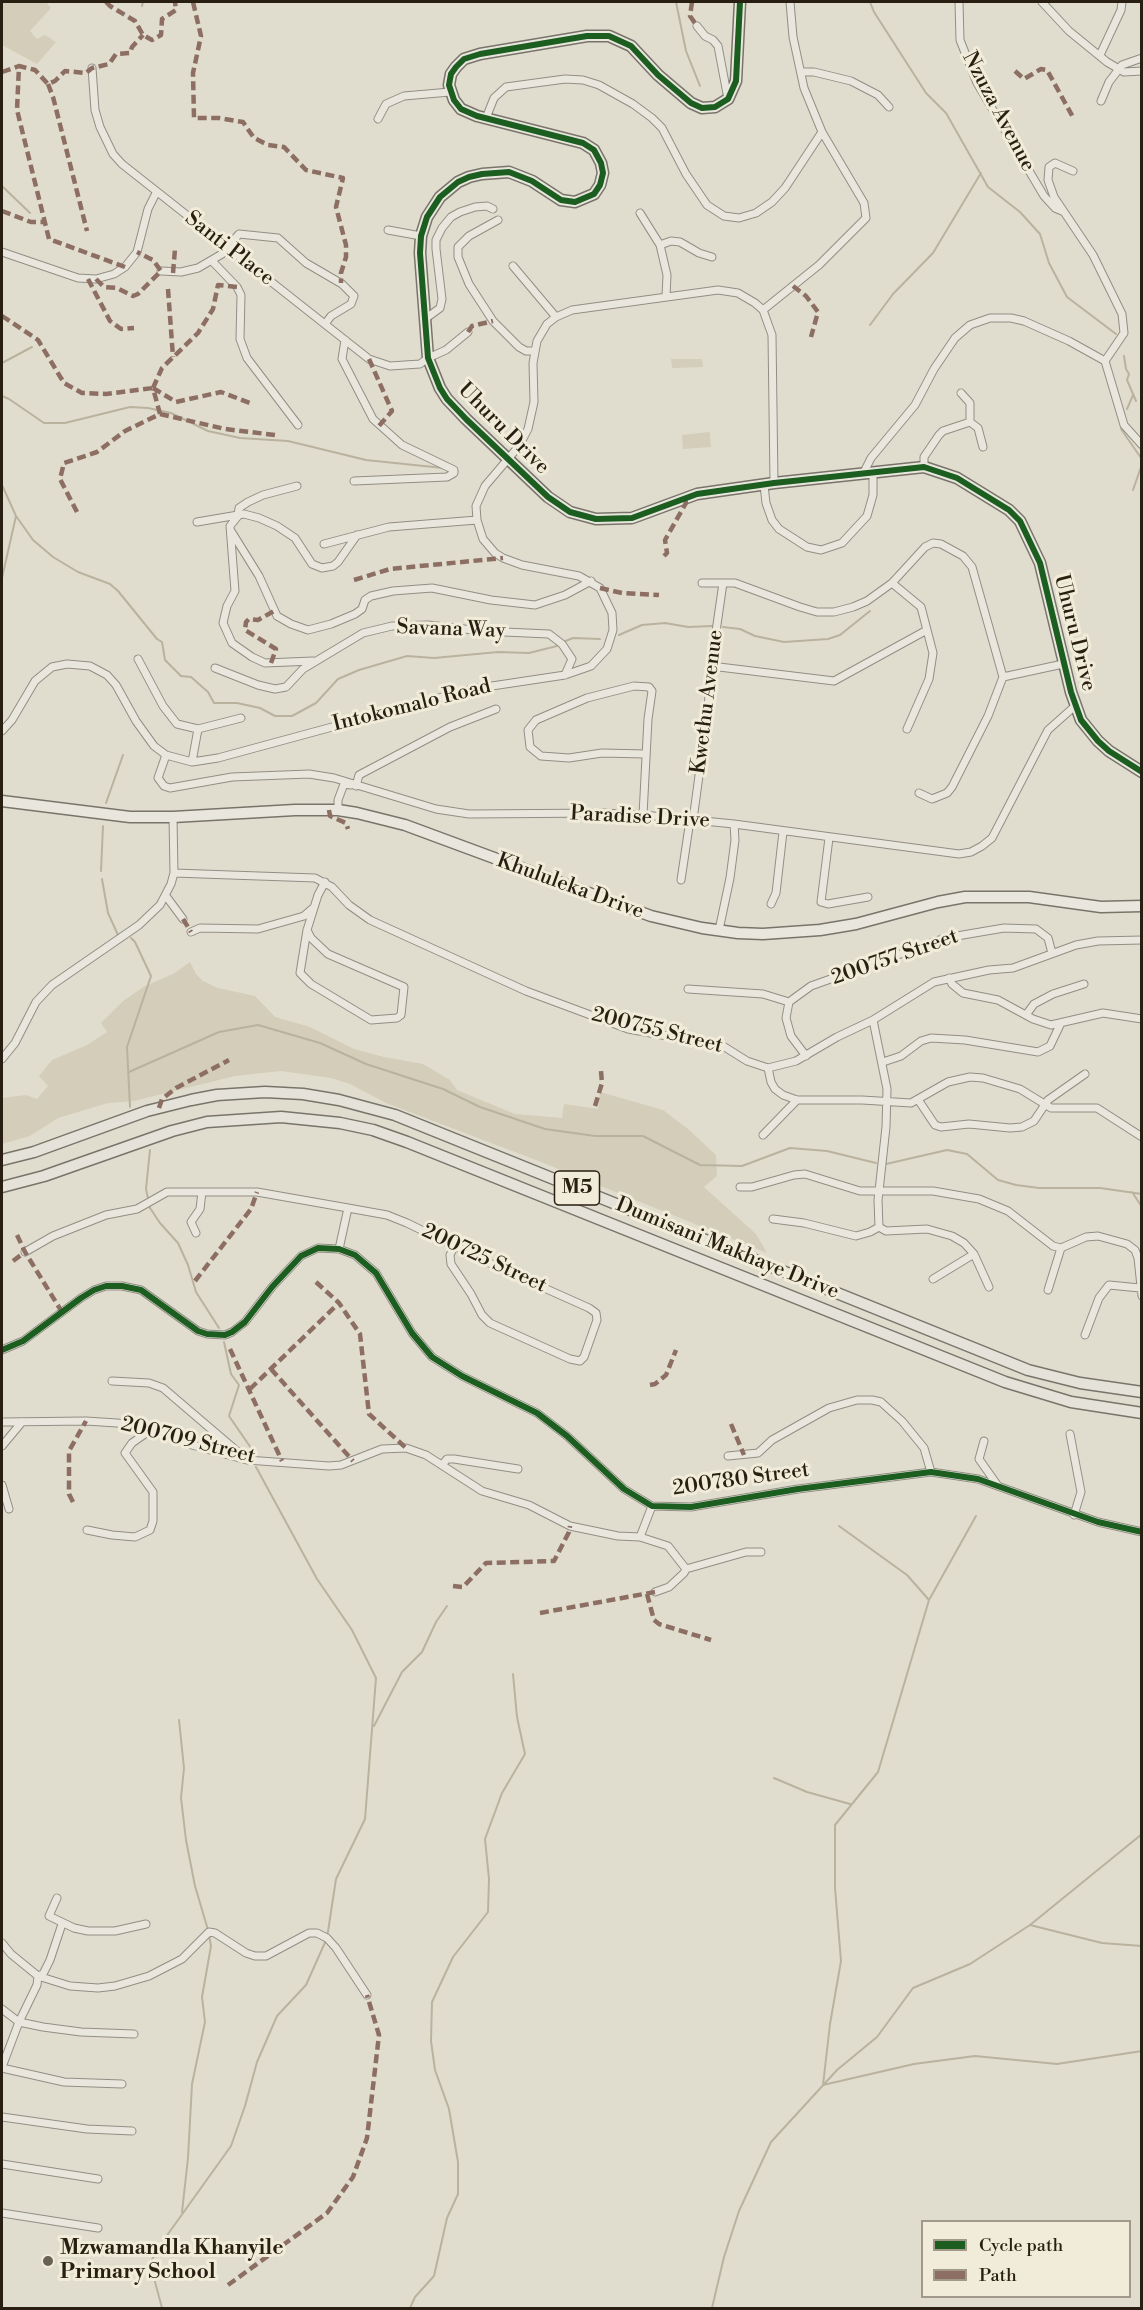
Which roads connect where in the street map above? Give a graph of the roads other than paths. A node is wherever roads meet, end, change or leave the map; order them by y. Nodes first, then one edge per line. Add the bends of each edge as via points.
1 (740, 2) edge
2 (790, 2) edge
3 (959, 2) edge
4 (1042, 2) edge
5 (1122, 2) edge
6 (697, 26) dead end
7 (1100, 55) junction
8 (1142, 58) edge
9 (92, 68) dead end
10 (1118, 69) junction
11 (1142, 71) edge
12 (801, 72) junction
13 (450, 92) junction
14 (728, 99) junction
15 (1101, 101) dead end
16 (890, 107) dead end
17 (486, 118) junction
18 (378, 119) dead end
19 (822, 132) junction
20 (1072, 171) dead end
21 (156, 193) junction
22 (493, 209) dead end
23 (1063, 211) junction
24 (640, 213) dead end
25 (498, 220) dead end
26 (388, 230) dead end
27 (421, 236) junction
28 (660, 245) junction
29 (228, 247) junction
30 (2, 252) edge
31 (712, 257) dead end
32 (212, 261) junction
33 (513, 266) dead end
34 (162, 271) dead end
35 (666, 296) junction
36 (763, 310) junction
37 (556, 317) junction
38 (425, 319) junction
39 (325, 324) junction
40 (468, 332) dead end
41 (345, 340) junction
42 (534, 351) junction
43 (428, 357) junction
44 (1105, 361) junction
45 (961, 393) dead end
46 (970, 422) junction
47 (298, 425) dead end
48 (1142, 445) edge
49 (983, 447) dead end
50 (508, 458) junction
51 (924, 467) junction
52 (868, 473) junction
53 (354, 481) dead end
54 (769, 484) junction
55 (297, 486) dead end
56 (238, 516) junction
57 (477, 520) junction
58 (197, 522) dead end
59 (231, 531) junction
60 (357, 535) junction
61 (324, 544) dead end
62 (591, 581) junction
63 (702, 583) dead end
64 (723, 583) junction
65 (892, 583) junction
66 (927, 630) junction
67 (138, 659) dead end
68 (314, 661) junction
69 (1063, 664) junction
70 (711, 666) junction
71 (215, 669) dead end
72 (565, 675) junction
73 (1003, 677) junction
74 (1075, 706) junction
75 (496, 709) dead end
76 (241, 718) dead end
77 (198, 729) junction
78 (907, 729) dead end
79 (2, 731) edge
80 (646, 754) junction
81 (166, 755) junction
82 (192, 762) junction
83 (1142, 772) edge
84 (356, 786) junction
85 (919, 793) dead end
86 (2, 801) edge
87 (338, 810) junction
88 (643, 815) junction
89 (173, 817) junction
90 (691, 820) junction
91 (734, 824) junction
92 (783, 832) junction
93 (829, 838) junction
94 (174, 873) junction
95 (681, 880) dead end
96 (325, 882) junction
97 (166, 896) junction
98 (868, 897) dead end
99 (771, 904) dead end
100 (1142, 906) edge
101 (314, 908) junction
102 (183, 919) dead end
103 (307, 930) junction
104 (719, 930) junction
105 (191, 932) dead end
106 (1142, 940) edge
107 (1052, 953) junction
108 (949, 978) junction
109 (1084, 984) dead end
110 (688, 988) dead end
111 (789, 1002) junction
112 (1026, 1015) junction
113 (1142, 1019) edge
114 (873, 1020) junction
115 (1060, 1025) junction
116 (806, 1056) junction
117 (2, 1059) edge
118 (883, 1062) junction
119 (768, 1068) junction
120 (1085, 1074) dead end
121 (797, 1100) junction
122 (919, 1101) junction
123 (886, 1102) junction
124 (1045, 1105) junction
125 (763, 1135) dead end
126 (1142, 1137) edge
127 (2, 1160) edge
128 (740, 1186) dead end
129 (2, 1187) edge
130 (879, 1191) junction
131 (202, 1192) junction
132 (348, 1208) junction
133 (772, 1218) dead end
134 (879, 1227) junction
135 (196, 1233) dead end
136 (454, 1247) junction
137 (1061, 1248) junction
138 (339, 1249) junction
139 (25, 1252) dead end
140 (974, 1254) junction
141 (933, 1279) dead end
142 (989, 1287) dead end
143 (1047, 1290) dead end
144 (1141, 1292) edge
145 (1085, 1335) dead end
146 (2, 1350) edge
147 (112, 1381) dead end
148 (1142, 1392) edge
149 (1142, 1413) edge
150 (2, 1422) edge
151 (22, 1422) junction
152 (152, 1428) junction
153 (1070, 1434) dead end
154 (984, 1441) dead end
155 (2, 1446) edge
156 (728, 1456) dead end
157 (247, 1460) junction
158 (442, 1465) junction
159 (518, 1469) dead end
160 (931, 1472) junction
161 (2, 1485) edge
162 (998, 1486) junction
163 (652, 1506) junction
164 (9, 1509) dead end
165 (1074, 1515) junction
166 (87, 1530) dead end
167 (1142, 1532) edge
168 (640, 1537) junction
169 (761, 1552) dead end
170 (686, 1569) junction
171 (655, 1592) dead end
172 (57, 1898) dead end
173 (62, 1924) junction
174 (146, 1924) dead end
175 (2, 1943) edge
176 (38, 1976) junction
177 (367, 1995) dead end
178 (2, 2009) edge
179 (19, 2022) junction
180 (134, 2034) dead end
181 (2, 2067) edge
182 (122, 2084) dead end
183 (2, 2117) edge
184 (132, 2131) dead end
185 (2, 2164) edge
186 (98, 2179) dead end
187 (2, 2213) edge
188 (98, 2228) dead end

1 - 14 street via 736,81
2 - 12 street
3 - 23 street, Nzuza Avenue via 960,40 977,82 1044,196
4 - 7 street via 1069,31
5 - 7 street
6 - 14 street via 718,46
7 - 10 street
8 - 10 street
9 - 21 street, Santi Place via 95,110 110,148 122,164
10 - 11 street
10 - 15 street
12 - 16 street via 851,81 878,95
12 - 19 street
13 - 14 street via 452,74 459,62 469,56 600,35 631,46 694,106 715,107
13 - 17 street, Uhuru Drive via 461,109
13 - 18 street via 404,96 386,104
17 - 19 street via 494,98 507,87 565,79 599,85 633,104 662,128 707,205 730,218 749,216 772,202
17 - 27 street, Uhuru Drive via 589,146 603,169 597,189 582,201 568,202 509,172 482,174 458,182 440,196
19 - 36 street via 864,203 866,218 819,265
20 - 23 street via 1055,163 1047,172 1049,188
21 - 29 street, Santi Place
21 - 30 street via 137,252 114,274 78,278
22 - 38 street via 475,207 460,212 442,228 435,240 442,299 440,308
23 - 44 street via 1093,255 1122,314 1124,333
24 - 28 street
25 - 42 street via 469,236 458,247 458,257 469,284 493,321 519,347
26 - 27 street
27 - 38 street, Uhuru Drive
28 - 31 street via 680,242
28 - 35 street via 667,275
29 - 32 street
29 - 39 street, Santi Place
29 - 39 street via 239,234 278,238 306,263 342,284 354,301
32 - 34 street via 181,273
32 - 47 street via 241,295 240,339 247,358
33 - 37 street
35 - 36 street via 730,291 747,297
35 - 37 street via 572,310
36 - 54 street via 772,335
37 - 42 street via 541,333
38 - 43 street, Uhuru Drive
39 - 41 street, Santi Place
40 - 43 street, Santi Place via 446,350
41 - 43 street, Santi Place via 369,358 390,366 420,364
41 - 53 street via 344,363 379,426 402,446 454,470 447,477
42 - 50 street via 531,420 525,437
43 - 50 street, Uhuru Drive via 447,399
44 - 48 street via 1124,425
44 - 52 street via 1014,318 990,318 970,325 954,338 915,405 871,458
45 - 46 street via 969,403
46 - 49 street via 978,428
46 - 51 street via 943,431 924,457
50 - 54 street, Uhuru Drive via 561,507 596,519 632,518 697,494
50 - 57 street via 482,492 476,506
51 - 52 street, Uhuru Drive
51 - 69 street, Uhuru Drive via 957,478 1020,521 1040,563
52 - 54 street, Uhuru Drive
52 - 54 street via 873,495 867,516 842,543 821,550 807,547 779,529 766,503
55 - 56 street via 248,502 239,508
56 - 58 street
56 - 59 street via 231,523
56 - 60 street via 259,518 286,532 316,567 327,568 338,562
57 - 60 street via 404,525
57 - 62 street via 483,539 502,558
59 - 62 street via 259,576 277,616 308,630 355,614 371,596 393,591 432,588 535,605
59 - 68 street via 236,583 223,623 232,643 265,663
60 - 61 street
62 - 72 street, Intokomalo Road via 608,601 614,630 598,660
63 - 64 street
64 - 65 street via 825,612 854,607
64 - 70 street, Kwethu Avenue
65 - 66 street via 921,606
65 - 73 street via 928,545 941,544 963,556 972,567
66 - 70 street via 834,681
66 - 78 street via 933,653 930,679
67 - 77 street via 172,720
68 - 71 street, Savana Way via 286,687 274,689
68 - 72 street, Savana Way via 373,629 428,625 549,634 572,659
69 - 73 street
69 - 74 street, Uhuru Drive
70 - 90 street, Kwethu Avenue
72 - 82 street, Intokomalo Road via 472,689
73 - 85 street via 952,787 932,799
74 - 83 street, Uhuru Drive via 1098,741
74 - 93 street, Paradise Drive via 1048,730 992,838 971,852 942,853
75 - 84 street via 450,727 359,775
76 - 77 street
77 - 82 street
79 - 81 street, Intokomalo Road via 43,674 60,665 81,664 98,669 116,685 145,736
80 - 80 street via 541,756 530,747 528,730 536,720 586,698 639,685 649,687 652,691
80 - 88 street
81 - 82 street, Intokomalo Road
81 - 84 street, Paradise Drive via 158,778 170,788 232,777 294,774 334,778
84 - 87 street via 344,784
84 - 88 street, Paradise Drive via 436,809 469,814
86 - 89 street, Khululeka Drive via 130,817
87 - 89 street, Khululeka Drive
87 - 104 street, Khululeka Drive via 405,825 651,916
88 - 90 street, Paradise Drive
89 - 94 street
90 - 91 street, Paradise Drive
90 - 95 street, Kwethu Avenue
91 - 92 street, Paradise Drive
91 - 104 street via 731,869
92 - 93 street, Paradise Drive
92 - 99 street via 776,893
93 - 98 street via 821,902
94 - 96 street via 305,876
94 - 97 street
96 - 101 street
96 - 119 street, 200755 Street via 370,921 526,991 628,1029 723,1046
97 - 102 street
97 - 117 street via 139,925 52,985 36,1002
100 - 104 street, Khululeka Drive via 1101,907 1029,897 965,897 820,930 763,934
101 - 103 street
101 - 105 street via 304,916 258,929 200,928
103 - 103 street via 300,970 305,979 371,1020 401,1015 404,987 328,954
106 - 107 street via 1098,941
107 - 108 street via 1013,968
107 - 111 street, 200757 Street via 1048,938 1036,929 971,932 828,980 804,990
108 - 112 street via 963,993 998,1000
108 - 114 street via 934,982
109 - 112 street via 1034,1004
110 - 111 street via 763,994
111 - 116 street via 787,1029
112 - 115 street via 1041,1023
113 - 115 street via 1102,1013
114 - 116 street
114 - 118 street
115 - 118 street via 1050,1046 1038,1052 931,1038
116 - 119 street
118 - 123 street
119 - 121 street via 775,1089
120 - 124 street
121 - 123 street
121 - 125 street
122 - 123 street
122 - 124 street via 937,1087 970,1077 1011,1085
122 - 124 street via 935,1125 945,1128 969,1124 1022,1127 1034,1121
123 - 130 street
124 - 126 street via 1061,1109 1098,1108
127 - 148 main road, Dumisani Makhaye Drive / M5 via 147,1111 217,1095 265,1092 339,1100 406,1119 1018,1366 1080,1383
128 - 130 street via 752,1187 805,1174 848,1188
129 - 149 main road, Dumisani Makhaye Drive / M5 via 213,1121 281,1117 340,1123 417,1146 1005,1382 1071,1402
130 - 134 street
130 - 137 street via 933,1191 979,1198 1008,1211 1046,1242
131 - 132 street, 200725 Street via 278,1194
131 - 135 street via 200,1209 191,1222
131 - 139 street, 200725 Street via 166,1192 137,1209 106,1215
132 - 136 street, 200725 Street via 387,1215
132 - 138 street
133 - 134 street via 856,1236
134 - 140 street via 886,1231 927,1229 964,1244
136 - 136 street, 200725 Street via 451,1264 485,1319 570,1359 580,1361 584,1357 596,1313
137 - 143 street
137 - 144 street via 1098,1236 1126,1244 1138,1258
138 - 146 street via 318,1248 301,1256 245,1322 225,1335 198,1331 141,1290 106,1286 81,1298 23,1341
138 - 163 street, 200780 Street via 355,1255 376,1273 412,1333 432,1357 537,1413 624,1489
140 - 141 street
140 - 142 street
144 - 145 street via 1109,1285 1099,1298
147 - 157 street via 149,1383 163,1388
150 - 151 street, 200709 Street
151 - 152 street, 200709 Street via 86,1421
151 - 155 street
152 - 157 street, 200709 Street via 192,1445
152 - 166 street via 125,1453 153,1492 150,1530 135,1537
153 - 165 street via 1081,1492
154 - 162 street via 980,1464
156 - 160 street via 758,1453 772,1440 829,1408 872,1400 891,1409 924,1448
157 - 158 street, 200709 Street via 341,1465 391,1447 416,1451
158 - 159 street via 454,1458
158 - 168 street, 200709 Street via 482,1491 529,1505 570,1526
160 - 162 street, 200780 Street
160 - 163 street, 200780 Street via 691,1507
161 - 164 street
162 - 165 street, 200780 Street
163 - 168 street
165 - 167 street, 200780 Street
168 - 170 street, 200709 Street via 668,1546
169 - 170 street via 746,1552
170 - 171 street via 669,1587
172 - 173 street via 49,1916
173 - 174 street via 100,1932
173 - 176 street via 50,1960
175 - 176 street
176 - 177 street via 85,1988 115,1986 149,1976 182,1959 209,1932 255,1956 266,1956 309,1933 318,1933 336,1948
176 - 179 street
178 - 179 street
179 - 180 street via 81,2032
179 - 181 street
181 - 182 street via 64,2082
183 - 184 street
185 - 186 street
187 - 188 street

